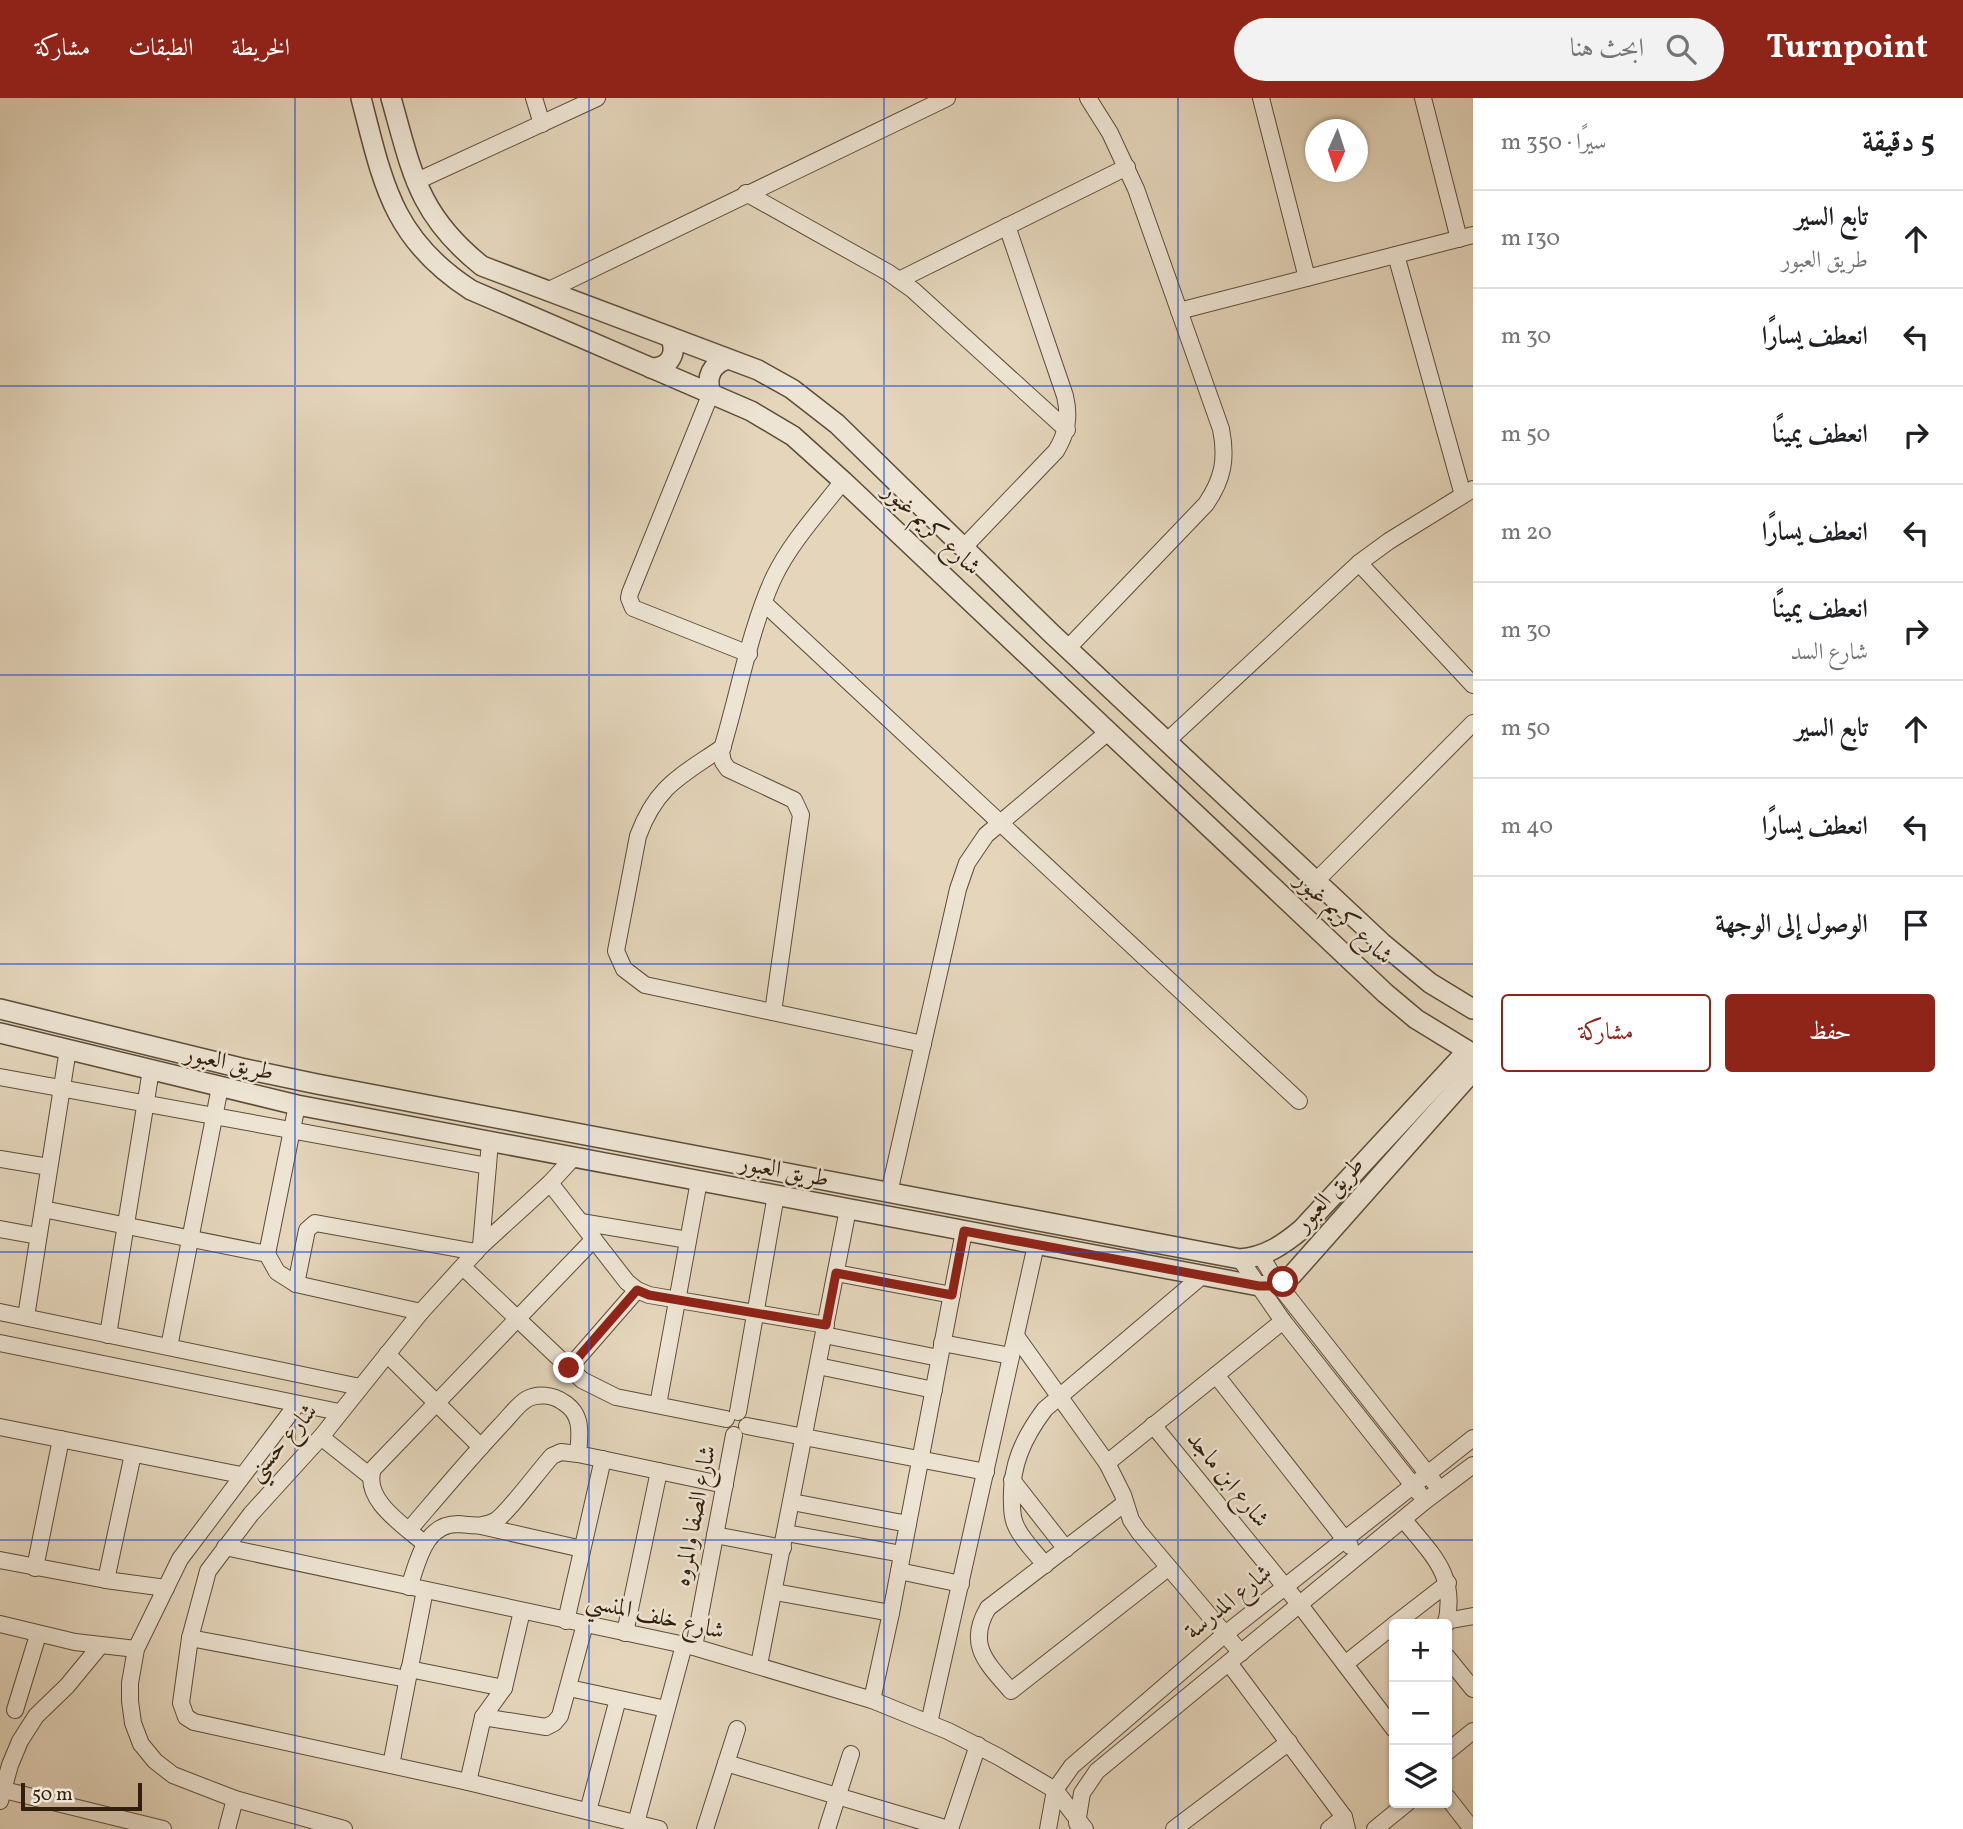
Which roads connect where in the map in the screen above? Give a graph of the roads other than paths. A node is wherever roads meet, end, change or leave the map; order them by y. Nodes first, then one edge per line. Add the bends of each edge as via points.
1 (361, 98) edge
2 (391, 98) edge
3 (534, 98) edge
4 (597, 98) edge
5 (947, 98) edge
6 (1087, 98) edge
7 (1261, 98) edge
8 (1423, 98) edge
9 (542, 124) junction
10 (1127, 167) junction
11 (415, 182) junction
12 (746, 193) junction
13 (1007, 226) junction
14 (1466, 237) edge
15 (1396, 255) junction
16 (1307, 278) junction
17 (899, 280) junction
18 (547, 291) junction
19 (1179, 311) junction
20 (670, 337) junction
21 (729, 359) junction
22 (651, 368) junction
23 (711, 393) junction
24 (1067, 430) junction
25 (843, 481) junction
26 (1468, 492) edge
27 (964, 547) junction
28 (1359, 563) junction
29 (764, 603) junction
30 (1068, 648) junction
31 (749, 654) junction
32 (1473, 685) edge
33 (1473, 723) edge
34 (1108, 732) junction
35 (1167, 741) junction
36 (723, 747) junction
37 (998, 823) junction
38 (1316, 881) junction
39 (0, 1009) edge
40 (1473, 1009) edge
41 (773, 1012) junction
42 (0, 1033) edge
43 (923, 1044) junction
44 (68, 1049) junction
45 (1470, 1052) edge
46 (151, 1070) junction
47 (1473, 1071) edge
48 (0, 1077) edge
49 (220, 1087) junction
50 (62, 1088) junction
51 (1299, 1101) dead end
52 (146, 1104) junction
53 (297, 1105) junction
54 (214, 1116) junction
55 (494, 1118) junction
56 (292, 1131) junction
57 (578, 1133) junction
58 (490, 1142) junction
59 (573, 1158) junction
60 (0, 1159) edge
61 (488, 1166) junction
62 (49, 1167) junction
63 (698, 1181) junction
64 (550, 1183) junction
65 (889, 1193) junction
66 (776, 1195) junction
67 (43, 1209) junction
68 (848, 1209) junction
69 (581, 1222) junction
70 (126, 1226) junction
71 (0, 1229) edge
72 (964, 1231) junction
73 (38, 1236) junction
74 (594, 1239) junction
75 (190, 1240) junction
76 (688, 1240) junction
77 (1037, 1245) junction
78 (479, 1249) junction
79 (267, 1254) junction
80 (1261, 1256) junction
81 (1240, 1259) junction
82 (463, 1266) junction
83 (836, 1273) junction
84 (1202, 1276) junction
85 (296, 1284) junction
86 (1268, 1285) junction
87 (637, 1290) junction
88 (952, 1295) junction
89 (677, 1299) junction
90 (0, 1311) edge
91 (421, 1312) junction
92 (755, 1312) junction
93 (26, 1317) junction
94 (517, 1319) junction
95 (1283, 1321) junction
96 (825, 1330) junction
97 (108, 1335) junction
98 (1016, 1336) junction
99 (0, 1343) edge
100 (169, 1347) junction
101 (941, 1351) junction
102 (387, 1354) junction
103 (1011, 1356) junction
104 (818, 1366) junction
105 (569, 1368) junction
106 (1216, 1375) junction
107 (360, 1387) junction
108 (933, 1390) junction
109 (1059, 1397) junction
110 (297, 1404) junction
111 (436, 1404) junction
112 (658, 1405) junction
113 (339, 1412) junction
114 (736, 1423) junction
115 (1153, 1425) junction
116 (0, 1427) edge
117 (321, 1437) junction
118 (805, 1437) junction
119 (1473, 1438) edge
120 (61, 1439) junction
121 (481, 1447) junction
122 (133, 1454) junction
123 (578, 1454) junction
124 (603, 1459) junction
125 (920, 1459) junction
126 (1107, 1463) junction
127 (1472, 1467) edge
128 (659, 1471) junction
129 (986, 1472) junction
130 (241, 1475) junction
131 (1427, 1475) junction
132 (370, 1476) junction
133 (1013, 1480) junction
134 (725, 1485) junction
135 (1413, 1486) junction
136 (1441, 1489) junction
137 (1425, 1501) junction
138 (792, 1502) junction
139 (1125, 1503) junction
140 (1404, 1520) junction
141 (908, 1524) junction
142 (481, 1526) junction
143 (409, 1530) junction
144 (715, 1535) junction
145 (1345, 1539) junction
146 (785, 1541) junction
147 (425, 1544) junction
148 (225, 1547) junction
149 (582, 1549) junction
150 (1066, 1549) junction
151 (902, 1554) junction
152 (1358, 1556) junction
153 (180, 1559) junction
154 (0, 1560) edge
155 (1045, 1565) junction
156 (35, 1568) junction
157 (1168, 1568) junction
158 (208, 1571) junction
159 (899, 1571) junction
160 (106, 1580) junction
161 (1448, 1583) junction
162 (961, 1584) junction
163 (1285, 1587) junction
164 (166, 1588) junction
165 (417, 1589) junction
166 (775, 1592) junction
167 (1300, 1605) junction
168 (522, 1611) junction
169 (891, 1612) junction
170 (1473, 1616) edge
171 (1403, 1619) edge
172 (1447, 1619) edge
173 (566, 1620) junction
174 (1452, 1621) edge
175 (0, 1624) edge
176 (585, 1625) junction
177 (1389, 1630) edge
178 (625, 1633) junction
179 (1224, 1634) junction
180 (38, 1635) junction
181 (190, 1638) junction
182 (100, 1646) junction
183 (689, 1646) junction
184 (136, 1650) junction
185 (1235, 1658) junction
186 (1452, 1663) edge
187 (1345, 1664) junction
188 (759, 1665) junction
189 (408, 1674) junction
190 (504, 1688) junction
191 (569, 1688) junction
192 (1473, 1689) edge
193 (618, 1699) junction
194 (872, 1700) junction
195 (8, 1708) edge
196 (666, 1709) junction
197 (36, 1716) junction
198 (483, 1717) junction
199 (1389, 1722) edge
200 (929, 1723) junction
201 (737, 1729) dead end
202 (1473, 1731) edge
203 (1289, 1742) junction
204 (978, 1745) junction
205 (1452, 1748) edge
206 (851, 1754) dead end
207 (726, 1763) junction
208 (391, 1765) junction
209 (468, 1782) junction
210 (1055, 1790) junction
211 (1, 1793) edge
212 (837, 1796) junction
213 (235, 1799) junction
214 (1452, 1803) edge
215 (1401, 1808) edge
216 (588, 1811) junction
217 (636, 1823) junction
218 (1346, 1823) edge
219 (118, 1824) edge
220 (1080, 1826) edge
221 (327, 1827) edge
222 (163, 1829) edge
223 (227, 1829) edge
224 (344, 1829) edge
225 (659, 1829) edge
226 (705, 1829) edge
227 (827, 1829) edge
228 (949, 1829) edge
229 (1048, 1829) edge
230 (1174, 1829) edge
231 (1329, 1829) edge
232 (1375, 1829) edge
233 (1472, 1829) edge

1 - 22 street, شارع كريم غبور via 388,195 406,229 435,264 471,290
2 - 11 street, شارع كريم غبور
3 - 9 street
4 - 9 street
5 - 12 street
6 - 10 street
7 - 16 street
8 - 14 street
9 - 11 street
10 - 13 street
10 - 19 street
11 - 18 street, شارع كريم غبور via 438,223 466,253 482,266
12 - 17 street
12 - 18 street
13 - 17 street
13 - 24 street via 1068,407
14 - 15 street
15 - 16 street
15 - 26 street
16 - 19 street
17 - 24 street
18 - 20 street, شارع كريم غبور
19 - 30 street via 1221,429 1224,469 1206,504
20 - 21 street, شارع كريم غبور
20 - 22 street via 674,347 671,359
21 - 23 street via 717,364 710,375
21 - 27 street, شارع كريم غبور via 775,379 822,411
22 - 23 street, شارع كريم غبور
23 - 25 street, شارع كريم غبور via 777,425
23 - 31 street via 629,598 634,608
24 - 27 street via 1056,451
25 - 29 street via 791,548
25 - 34 street, شارع كريم غبور
26 - 28 street
27 - 30 street, شارع كريم غبور
28 - 32 street
28 - 35 street
29 - 31 street
29 - 37 street
30 - 35 street, شارع كريم غبور
31 - 36 street
33 - 38 street
34 - 37 street
34 - 45 street, شارع كريم غبور via 1392,999
35 - 38 street, شارع كريم غبور
36 - 41 street via 721,758 728,769 794,800 801,815
36 - 41 street via 669,784 650,808 638,836 616,951 624,969 645,985
37 - 43 street via 975,849 962,876
37 - 51 street
38 - 40 street, شارع كريم غبور via 1405,964
39 - 55 street, طريق العبور via 242,1068
41 - 43 street
42 - 44 street, طريق العبور
43 - 65 street
44 - 46 street, طريق العبور
44 - 50 street
45 - 80 street, طريق العبور via 1302,1228
46 - 49 street, طريق العبور
46 - 52 street
47 - 86 street, طريق العبور via 1292,1275
48 - 50 street
49 - 53 street, طريق العبور
49 - 54 street
50 - 52 street
50 - 62 street
52 - 54 street
52 - 70 street
53 - 56 street
53 - 58 street, طريق العبور
54 - 56 street
54 - 75 street
55 - 57 street, طريق العبور
55 - 58 street
56 - 61 street
56 - 79 street
57 - 59 street
57 - 65 street, طريق العبور
58 - 59 street, طريق العبور
58 - 61 street
59 - 63 street, طريق العبور
59 - 64 street, شارع حسني
60 - 62 street
61 - 78 street
62 - 67 street
63 - 66 street, طريق العبور
63 - 76 street
64 - 69 street
64 - 78 street, شارع حسني
65 - 81 street, طريق العبور
66 - 68 street, طريق العبور
66 - 92 street, شارع الصفا والمروه
67 - 70 street
67 - 73 street
68 - 72 street, طريق العبور
68 - 83 street
69 - 74 street
69 - 76 street
70 - 75 street
70 - 97 street
71 - 73 street
72 - 77 street, طريق العبور
72 - 88 street
73 - 93 street
74 - 87 street
74 - 94 street
75 - 79 street
75 - 100 street
76 - 89 street
77 - 84 street, طريق العبور
77 - 98 street
78 - 82 street, شارع حسني
78 - 85 street via 315,1223 307,1230
79 - 85 street via 277,1272
80 - 81 street, طريق العبور
80 - 86 street
81 - 86 street
82 - 91 street, شارع حسني
82 - 94 street
83 - 88 street
83 - 96 street
84 - 86 street, طريق العبور
84 - 109 street
85 - 91 street
86 - 95 street
86 - 131 street
87 - 89 street
87 - 105 street
88 - 101 street
89 - 92 street
89 - 112 street
90 - 93 street
91 - 102 street, شارع حسني
92 - 96 street
92 - 114 street, شارع الصفا والمروه
93 - 97 street
94 - 105 street
94 - 111 street
95 - 106 street
95 - 135 street
96 - 101 street
96 - 104 street
97 - 100 street
98 - 103 street
98 - 109 street
99 - 110 street
100 - 107 street
101 - 103 street
101 - 108 street
102 - 107 street, شارع حسني
102 - 111 street
103 - 129 street
104 - 108 street
104 - 118 street
105 - 112 street via 607,1393
106 - 115 street
106 - 145 street
107 - 113 street, شارع حسني
108 - 125 street
109 - 126 street
109 - 133 street via 1045,1409 1021,1445
110 - 113 street
110 - 130 street
111 - 121 street
111 - 132 street
112 - 114 street
113 - 117 street, شارع حسني
114 - 118 street
114 - 134 street, شارع الصفا والمروه
115 - 126 street
115 - 163 street, شارع ابن ماجد
116 - 120 street
117 - 132 street
117 - 148 street, شارع حسني
118 - 125 street
118 - 138 street
119 - 131 street, شارع المدرسة
120 - 122 street
120 - 156 street
121 - 123 street via 526,1399 547,1395 558,1398 576,1414
121 - 143 street
122 - 130 street
122 - 160 street
123 - 124 street
123 - 142 street via 551,1456 498,1519
124 - 128 street
124 - 149 street
125 - 129 street
125 - 141 street
126 - 139 street
127 - 136 street, شارع المدرسة
128 - 134 street
128 - 178 street
129 - 162 street
130 - 153 street
131 - 135 street, شارع المدرسة
131 - 136 street
132 - 143 street via 375,1499
133 - 150 street
133 - 155 street via 1015,1525
134 - 144 street, شارع الصفا والمروه
135 - 137 street
135 - 145 street, شارع المدرسة
136 - 137 street, شارع المدرسة
137 - 140 street, شارع المدرسة
138 - 141 street
138 - 146 street
139 - 150 street
139 - 157 street via 1131,1520
140 - 152 street, شارع المدرسة
140 - 161 street via 1436,1559
141 - 151 street
142 - 147 street via 443,1526
142 - 149 street
143 - 147 street
144 - 146 street
144 - 183 street, شارع الصفا والمروه
145 - 152 street
145 - 163 street, شارع المدرسة
146 - 151 street
146 - 166 street
147 - 165 street
148 - 158 street, شارع حسني
148 - 165 street, شارع خلف المنسي
149 - 173 street
150 - 155 street
151 - 159 street
152 - 167 street, شارع المدرسة
153 - 158 street
153 - 164 street
154 - 156 street
155 - 157 street via 988,1608 981,1621 980,1650 1010,1691
156 - 160 street
157 - 179 street
158 - 181 street
159 - 162 street
159 - 169 street
160 - 164 street
161 - 171 street
161 - 172 street
162 - 200 street
163 - 167 street, شارع ابن ماجد
163 - 179 street, شارع المدرسة
164 - 184 street
165 - 168 street, شارع خلف المنسي
165 - 189 street
166 - 169 street
166 - 188 street
167 - 185 street, شارع المدرسة
167 - 187 street, شارع ابن ماجد
168 - 173 street, شارع خلف المنسي
168 - 190 street
169 - 194 street
170 - 174 street
173 - 176 street, شارع خلف المنسي
175 - 180 street
176 - 178 street, شارع خلف المنسي
176 - 191 street
177 - 187 street
178 - 183 street, شارع خلف المنسي
179 - 185 street
179 - 210 street, شارع المدرسة via 1072,1766
180 - 182 street
180 - 195 street
181 - 189 street
181 - 208 street via 181,1703 186,1717
182 - 184 street
182 - 197 street
183 - 188 street, شارع خلف المنسي
183 - 196 street, شارع الصفا والمروه
184 - 213 street via 130,1701 141,1744 173,1775
185 - 203 street
185 - 220 street, شارع المدرسة via 1097,1771 1082,1793
186 - 192 street
187 - 199 street, شارع ابن ماجد
188 - 194 street, شارع خلف المنسي
189 - 190 street
189 - 208 street
190 - 198 street
191 - 193 street
191 - 198 street via 560,1716 546,1727
193 - 196 street
193 - 216 street
194 - 200 street, شارع خلف المنسي
195 - 197 street
196 - 217 street, شارع الصفا والمروه
197 - 211 street via 20,1741
198 - 209 street
200 - 204 street, شارع خلف المنسي
201 - 207 street
202 - 205 street
203 - 218 street
203 - 230 street
204 - 210 street, شارع خلف المنسي
204 - 228 street
206 - 212 street
207 - 212 street
207 - 226 street
208 - 209 street
209 - 216 street
210 - 220 street
210 - 229 street, شارع المدرسة
211 - 219 street
212 - 227 street
212 - 228 street
213 - 221 street
213 - 223 street
214 - 233 street
215 - 232 street
216 - 217 street
217 - 225 street
218 - 231 street
219 - 222 street
221 - 224 street

